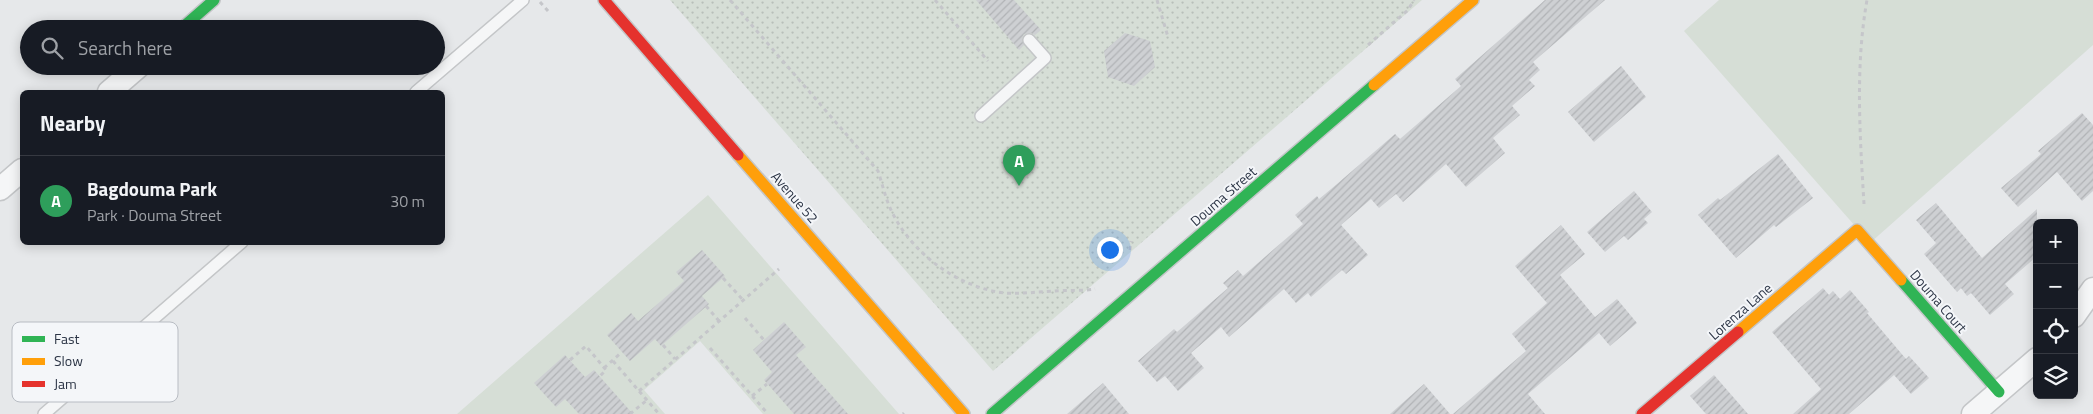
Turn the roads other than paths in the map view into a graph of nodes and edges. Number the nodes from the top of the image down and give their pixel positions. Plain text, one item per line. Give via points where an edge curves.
1 (214, 0) edge
2 (523, 0) edge
3 (604, 0) edge
4 (1473, 0) edge
5 (191, 20) edge
6 (1029, 40) dead end
7 (445, 67) edge
8 (129, 75) edge
9 (436, 75) edge
10 (111, 90) edge
11 (418, 90) edge
12 (981, 116) dead end
13 (20, 172) edge
14 (0, 190) edge
15 (1857, 230) joint
16 (239, 245) edge
17 (2093, 289) edge
18 (2078, 310) edge
19 (150, 322) edge
20 (2033, 362) edge
21 (1999, 392) junction
22 (58, 402) edge
23 (44, 414) edge
24 (964, 414) edge
25 (992, 414) edge
26 (1642, 414) edge
27 (1973, 414) edge

1 - 5 street
2 - 7 lane
3 - 24 street, Avenue 52
4 - 25 street, Douma Street
6 - 12 lane via 1045,58
8 - 10 street
9 - 11 lane
13 - 14 street
15 - 21 street, Douma Court
15 - 26 street, Lorenza Lane
16 - 19 lane
17 - 18 street
20 - 21 street
21 - 27 street
22 - 23 lane

